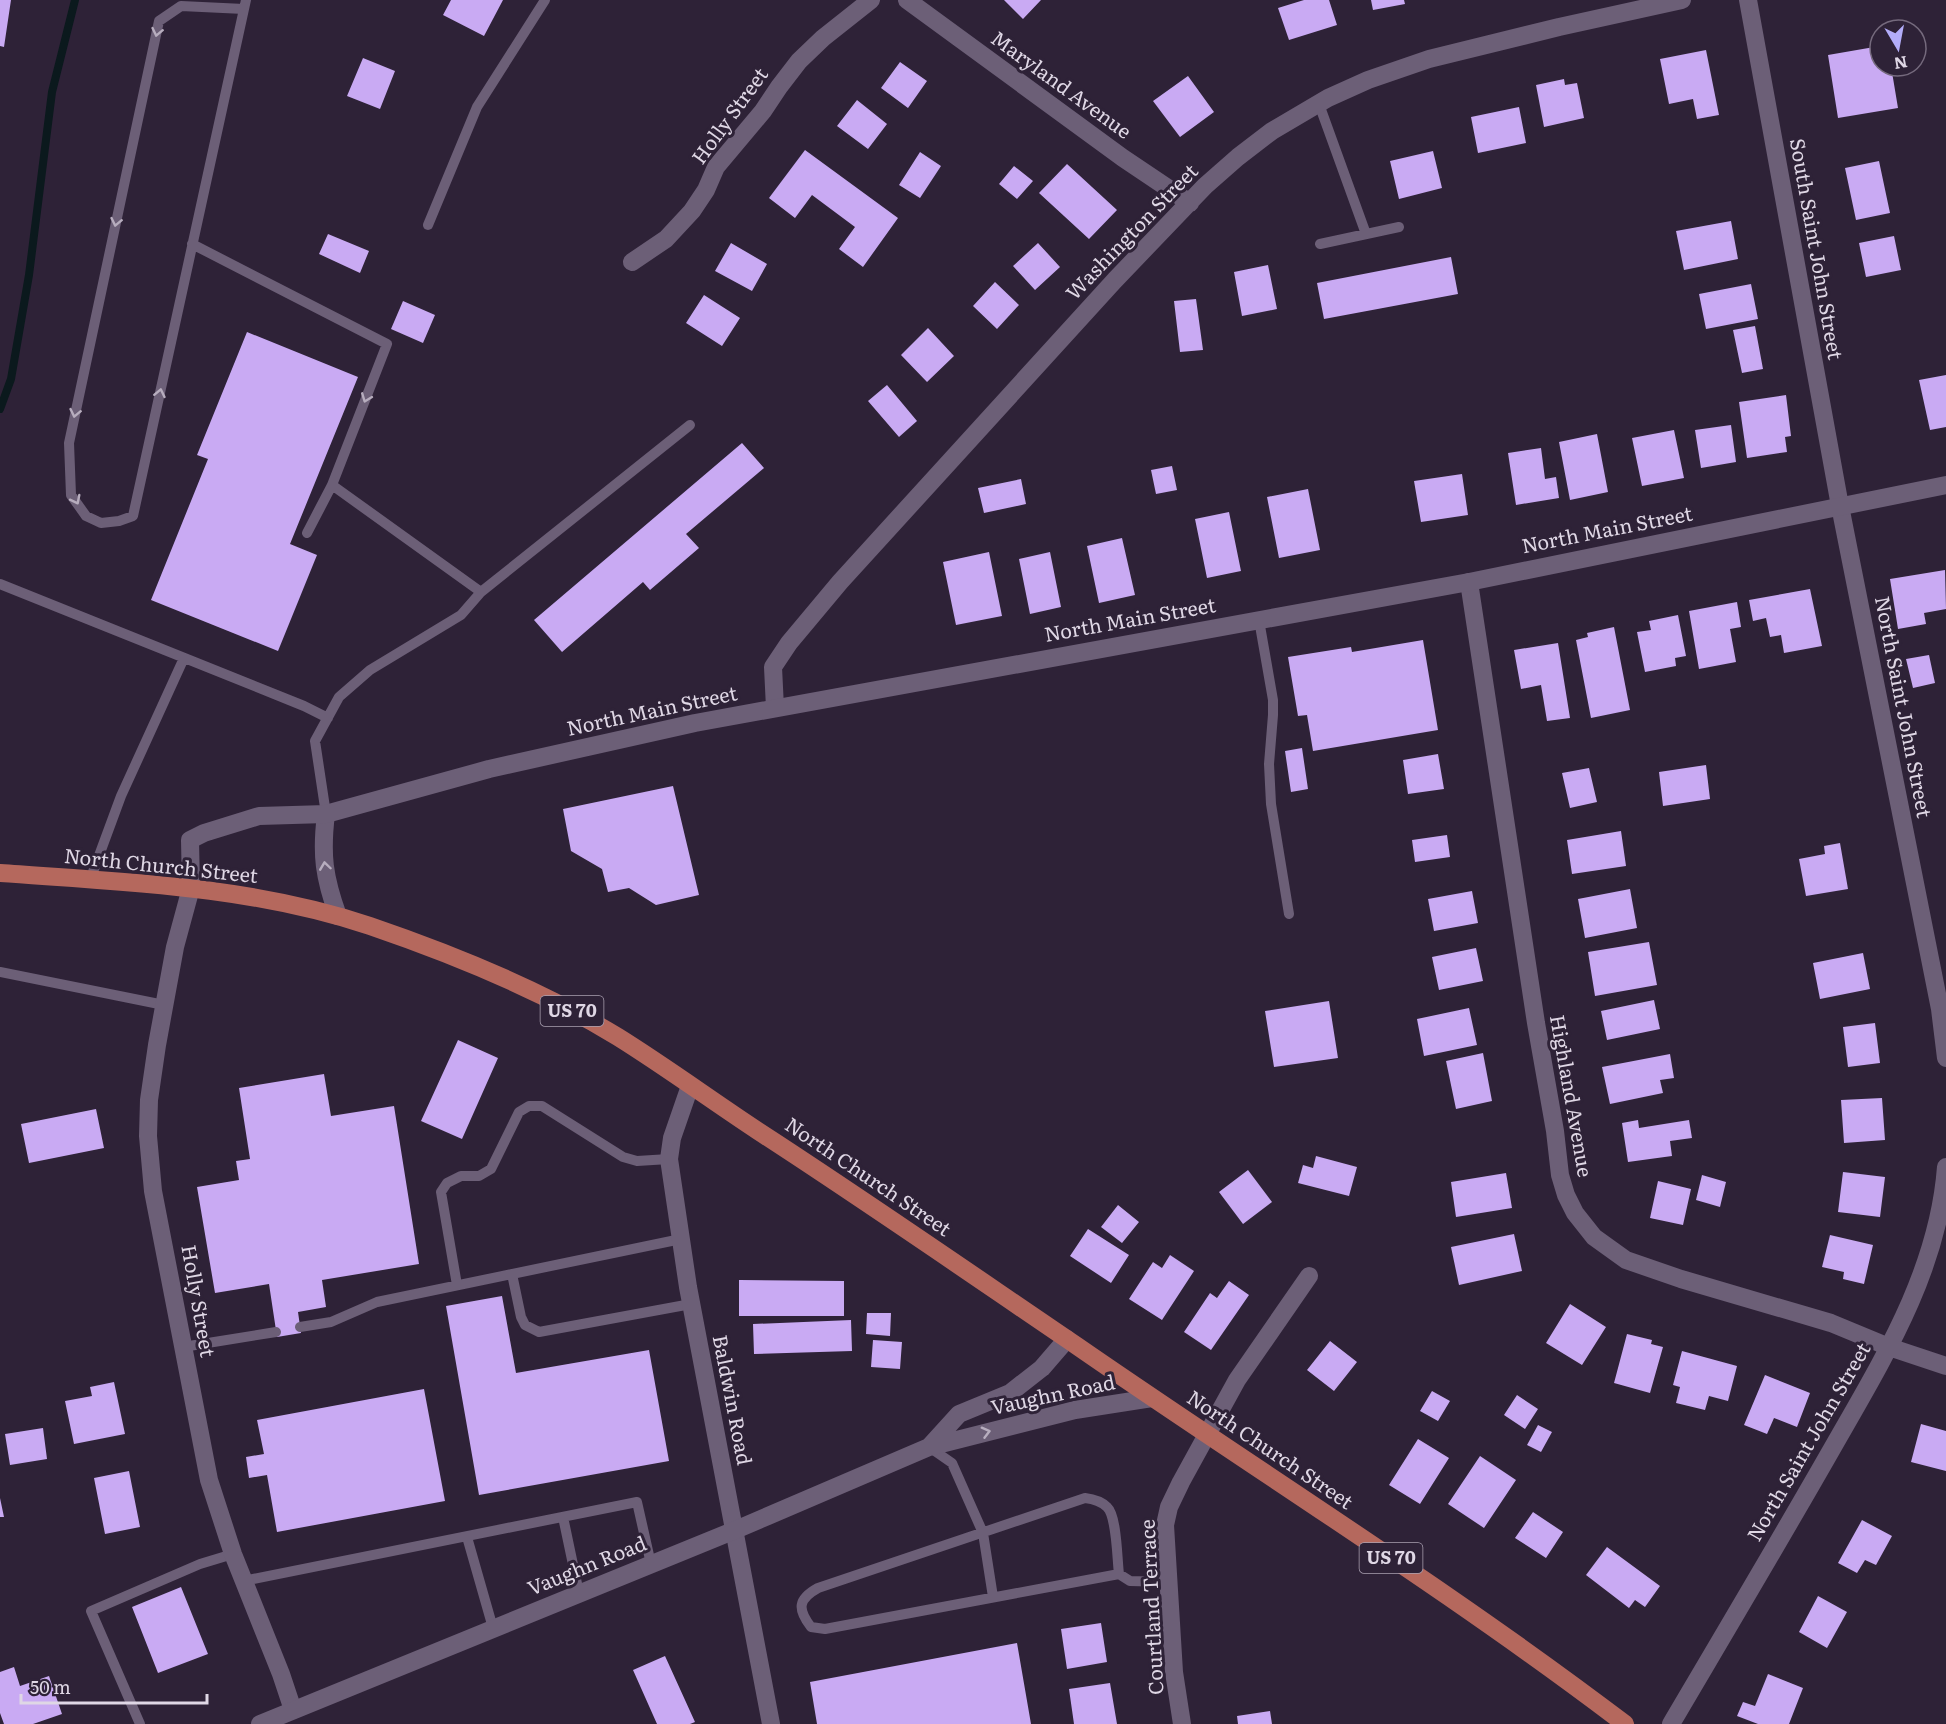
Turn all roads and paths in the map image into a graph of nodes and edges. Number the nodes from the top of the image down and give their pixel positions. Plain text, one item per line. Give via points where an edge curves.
1 (545, 0) edge
2 (871, 0) edge
3 (907, 0) edge
4 (1682, 0) edge
5 (1748, 0) edge
6 (245, 4) edge
7 (1319, 104) junction
8 (1190, 203) junction
9 (428, 225) dead end
10 (1399, 227) dead end
11 (1366, 234) junction
12 (192, 244) junction
13 (1320, 244) dead end
14 (632, 262) dead end
15 (690, 425) dead end
16 (332, 485) junction
17 (1946, 485) edge
18 (1840, 506) junction
19 (307, 533) dead end
20 (1469, 582) junction
21 (0, 584) edge
22 (481, 591) junction
23 (1259, 620) junction
24 (184, 658) junction
25 (775, 708) junction
26 (328, 718) junction
27 (326, 814) junction
28 (0, 873) edge
29 (90, 880) junction
30 (191, 888) junction
31 (1289, 914) dead end
32 (338, 916) junction
33 (0, 972) edge
34 (164, 1005) junction
35 (1943, 1008) edge
36 (1946, 1058) edge
37 (690, 1086) junction
38 (669, 1159) junction
39 (1946, 1167) edge
40 (681, 1239) junction
41 (512, 1274) junction
42 (1309, 1276) dead end
43 (457, 1286) junction
44 (691, 1304) junction
45 (300, 1327) dead end
46 (276, 1332) dead end
47 (1066, 1339) junction
48 (183, 1347) junction
49 (1890, 1347) junction
50 (1946, 1366) edge
51 (1152, 1398) junction
52 (1207, 1436) junction
53 (929, 1447) junction
54 (563, 1517) junction
55 (733, 1531) junction
56 (982, 1533) junction
57 (466, 1537) junction
58 (232, 1554) junction
59 (651, 1564) junction
60 (1119, 1574) junction
61 (243, 1581) junction
62 (1169, 1582) junction
63 (579, 1593) junction
64 (993, 1598) junction
65 (493, 1628) junction
66 (293, 1710) junction
67 (140, 1724) edge
68 (260, 1724) edge
69 (771, 1724) edge
70 (1182, 1724) edge
71 (1625, 1724) edge
72 (1671, 1724) edge

1 - 9 lane via 477,108
2 - 14 street, Holly Street via 800,62 716,167 692,211 666,239
3 - 8 street, Maryland Avenue
4 - 7 street, Washington Street via 1429,59 1368,80
5 - 18 street, South Saint John Street
6 - 12 lane
6 -> 12 lane via 181,6 159,21 69,443 71,495 86,516 101,523 133,516
7 - 8 street, Washington Street via 1272,131 1238,157
7 - 11 lane
8 - 25 street, Washington Street via 948,462 789,643 773,666
10 - 11 lane
11 - 13 lane
12 -> 16 lane via 387,344
15 - 22 lane
16 - 19 lane
16 - 22 lane
17 - 18 street, North Main Street
18 - 20 street, North Main Street
18 - 35 street, North Saint John Street
20 - 23 street, North Main Street
20 - 49 street, Highland Avenue via 1560,1175 1575,1213 1594,1238 1626,1260 1831,1323
21 - 24 lane
22 - 26 lane via 461,615 370,670 339,697
23 - 25 street, North Main Street
23 - 31 lane via 1273,700 1271,804
24 - 26 lane
24 - 29 lane via 121,796
25 - 27 street, North Main Street via 489,769
26 - 27 lane via 315,741
27 - 30 street, North Main Street via 259,816 190,840
32 -> 27 street via 323,863
28 - 29 main road, North Church Street / US 70
29 - 30 main road, North Church Street / US 70
30 - 32 main road, North Church Street / US 70 via 255,897
30 - 34 street, Holly Street
32 - 37 main road, North Church Street / US 70 via 419,943 569,1010
33 - 34 lane
34 - 48 street, Holly Street via 149,1100 148,1136 153,1191
35 - 36 street, North Saint John Street
37 - 38 street, Baldwin Road
37 - 47 main road, North Church Street / US 70
38 - 40 street, Baldwin Road
38 - 43 lane via 637,1161 623,1157 542,1106 529,1106 519,1112 491,1169 479,1176 461,1176 447,1183 441,1192
39 - 49 street, North Saint John Street via 1939,1214 1923,1273
40 - 41 lane
40 - 44 street, Baldwin Road
41 - 43 lane
41 - 44 lane via 521,1317 525,1325 539,1332
42 - 52 street, Courtland Terrace via 1238,1380
43 - 45 lane via 377,1302 331,1322
44 - 55 street, Baldwin Road
46 - 48 lane
47 - 51 main road, North Church Street / US 70
47 - 53 street, Vaughn Road via 1042,1368 1010,1393 959,1414
48 - 58 street, Holly Street via 209,1480
49 - 50 street, Highland Avenue
49 - 72 street, North Saint John Street
51 - 52 main road, North Church Street / US 70
53 -> 51 street, Vaughn Road via 1065,1412
52 - 62 street, Courtland Terrace via 1169,1507 1165,1525
52 - 71 main road, North Church Street / US 70 via 1565,1678
53 - 55 street, Vaughn Road
53 - 56 lane via 952,1463
54 - 57 lane
54 - 59 lane via 638,1502
54 - 63 lane
55 - 59 street, Vaughn Road
55 - 69 street, Baldwin Road
56 - 60 lane via 1085,1498 1095,1499 1109,1508
56 - 64 lane
56 - 64 lane via 818,1588 802,1600 802,1610 811,1627 825,1629
57 - 61 lane
57 - 65 lane
58 - 61 street, Holly Street
58 - 67 lane via 91,1611
59 - 63 street, Vaughn Road
60 - 62 lane via 1130,1581
60 - 64 lane
61 - 66 street, Holly Street
62 - 70 street, Courtland Terrace via 1174,1672
63 - 65 street, Vaughn Road
65 - 66 street, Vaughn Road
66 - 68 street, Vaughn Road

